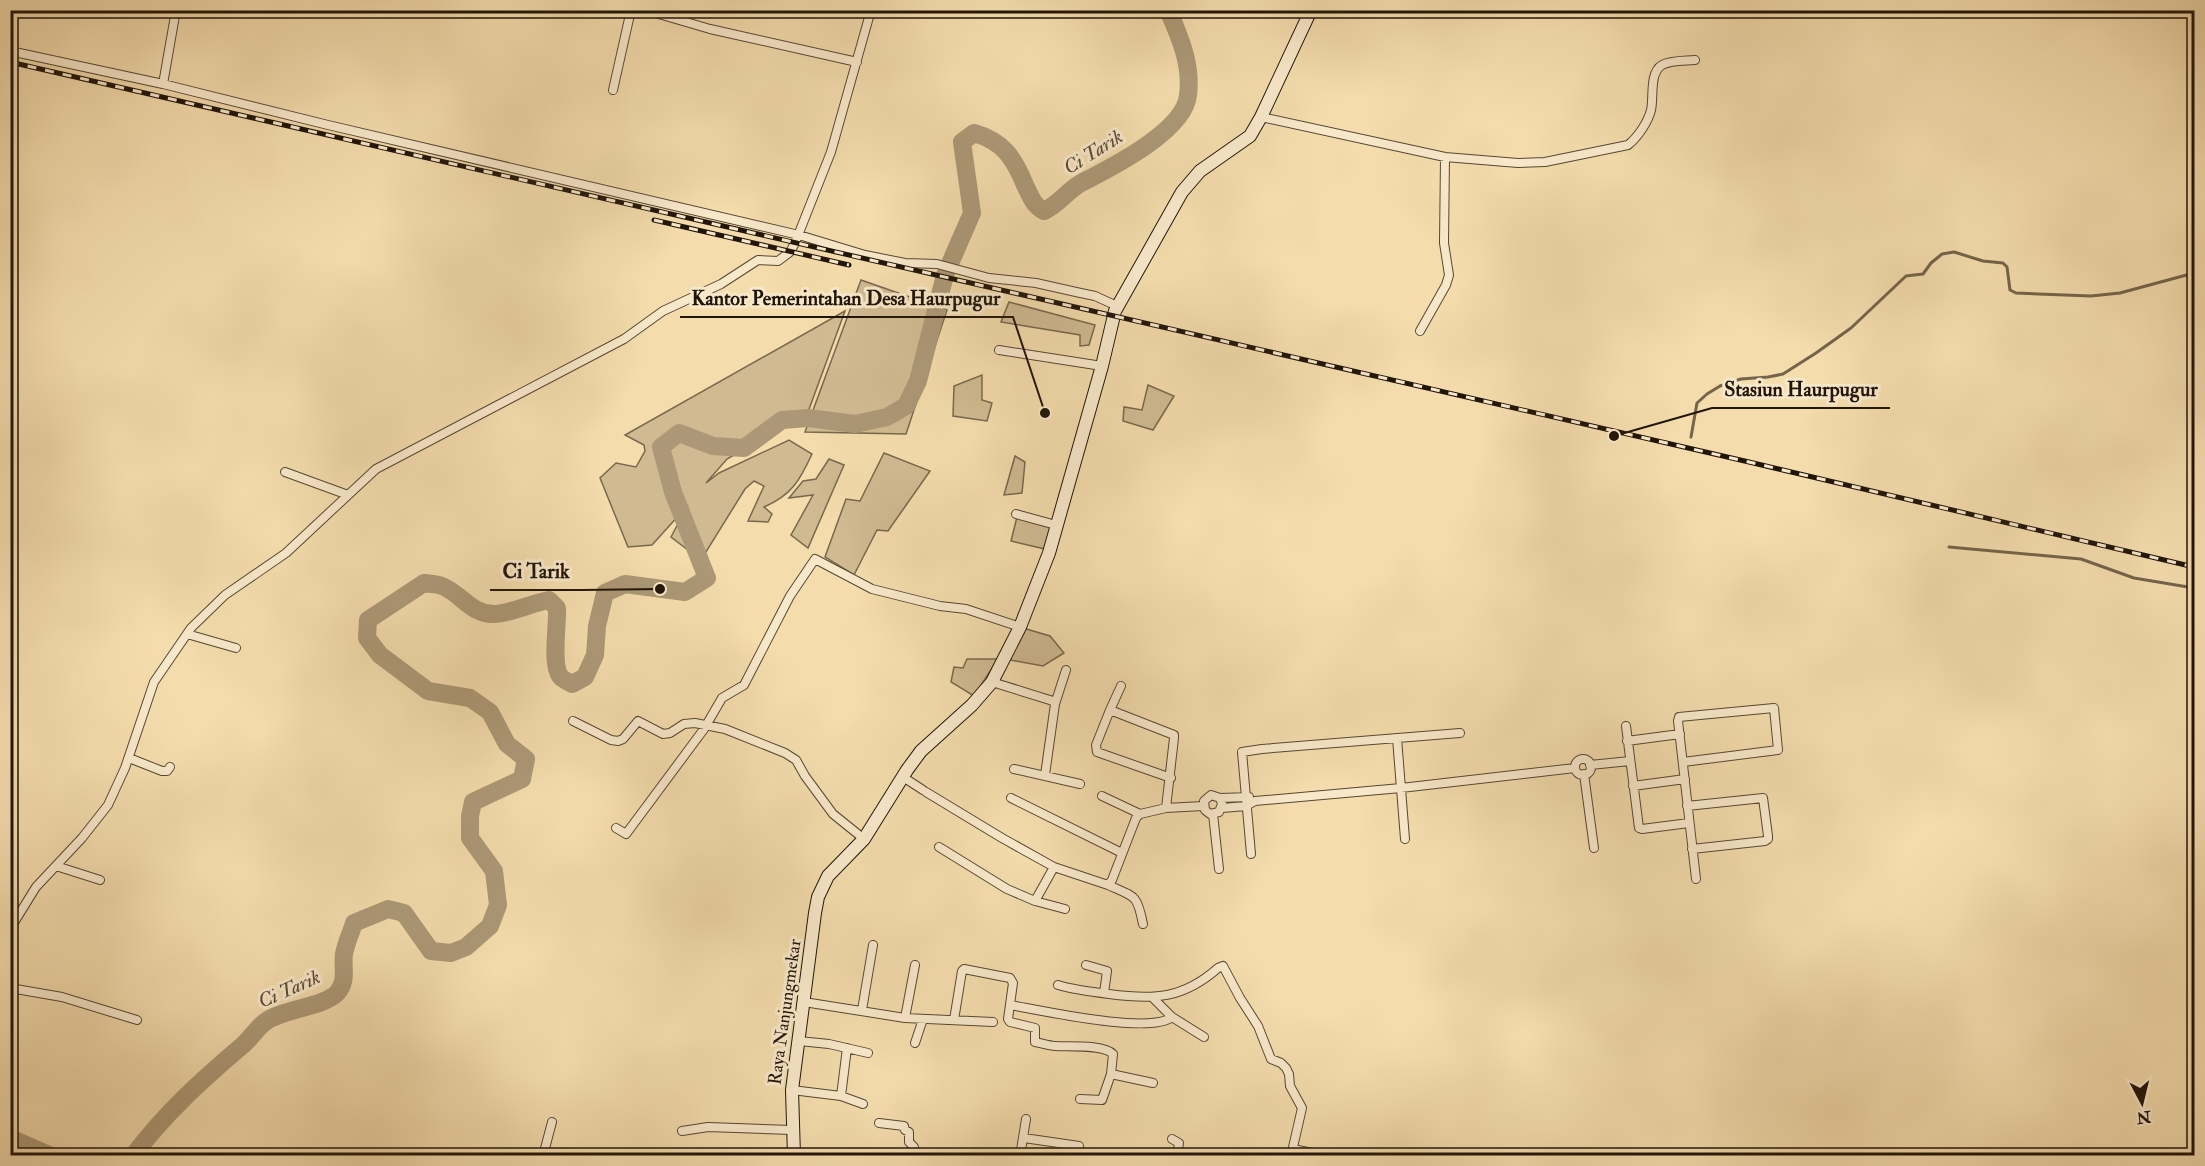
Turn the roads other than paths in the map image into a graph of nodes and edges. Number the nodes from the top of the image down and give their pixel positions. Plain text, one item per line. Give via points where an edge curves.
1 (176, 10) edge
2 (631, 10) edge
3 (645, 10) edge
4 (682, 10) edge
5 (871, 10) edge
6 (1311, 10) edge
7 (679, 20) junction
8 (10, 51) edge
9 (1695, 60) dead end
10 (857, 62) junction
11 (163, 84) junction
12 (613, 90) dead end
13 (1261, 117) junction
14 (1445, 157) junction
15 (799, 235) junction
16 (1118, 306) junction
17 (1420, 332) dead end
18 (999, 350) dead end
19 (1102, 366) junction
20 (285, 472) dead end
21 (348, 495) junction
22 (1016, 514) dead end
23 (1056, 525) junction
24 (1020, 627) junction
25 (187, 634) junction
26 (237, 648) dead end
27 (1066, 670) dead end
28 (992, 682) junction
29 (1121, 686) dead end
30 (1055, 704) junction
31 (1110, 710) junction
32 (573, 721) dead end
33 (706, 725) junction
34 (1626, 726) dead end
35 (1460, 733) dead end
36 (1680, 734) junction
37 (1397, 738) junction
38 (1628, 741) junction
39 (129, 758) junction
40 (1630, 761) junction
41 (1683, 762) junction
42 (1590, 765) junction
43 (170, 767) dead end
44 (1575, 768) junction
45 (1014, 769) dead end
46 (1584, 774) junction
47 (1045, 775) junction
48 (903, 777) junction
49 (1170, 778) junction
50 (1684, 779) junction
51 (1080, 784) dead end
52 (1633, 786) junction
53 (1401, 788) junction
54 (1102, 796) dead end
55 (1011, 798) dead end
56 (1220, 798) junction
57 (1245, 801) junction
58 (1203, 806) junction
59 (1687, 806) junction
60 (1166, 808) junction
61 (1222, 808) junction
62 (1140, 814) junction
63 (1214, 814) junction
64 (1689, 823) junction
65 (616, 828) dead end
66 (864, 839) junction
67 (1405, 839) dead end
68 (939, 847) dead end
69 (1594, 849) dead end
70 (1692, 849) junction
71 (1122, 853) junction
72 (1251, 854) dead end
73 (56, 866) junction
74 (1054, 867) junction
75 (1219, 869) dead end
76 (1696, 879) dead end
77 (100, 880) dead end
78 (1108, 885) junction
79 (1035, 901) junction
80 (1065, 909) dead end
81 (1143, 924) dead end
82 (10, 929) edge
83 (873, 945) dead end
84 (915, 965) dead end
85 (1086, 965) dead end
86 (1058, 986) dead end
87 (10, 988) edge
88 (1104, 993) junction
89 (1153, 998) junction
90 (804, 1002) junction
91 (1010, 1005) junction
92 (1025, 1007) junction
93 (862, 1010) junction
94 (1172, 1017) junction
95 (905, 1018) junction
96 (923, 1019) junction
97 (137, 1020) dead end
98 (954, 1020) junction
99 (993, 1023) dead end
100 (1021, 1024) junction
101 (1204, 1037) dead end
102 (799, 1041) junction
103 (915, 1043) dead end
104 (847, 1048) junction
105 (868, 1053) dead end
106 (1111, 1074) junction
107 (1153, 1083) dead end
108 (792, 1090) junction
109 (841, 1096) junction
110 (1080, 1099) dead end
111 (863, 1104) dead end
112 (1026, 1119) dead end
113 (552, 1122) dead end
114 (879, 1123) dead end
115 (792, 1130) junction
116 (682, 1131) dead end
117 (1024, 1138) junction
118 (1172, 1139) dead end
119 (1064, 1145) junction
120 (1079, 1146) dead end
121 (1292, 1152) edge
122 (1317, 1154) edge
123 (543, 1155) edge
124 (794, 1155) edge
125 (914, 1155) edge
126 (1020, 1155) edge
127 (1062, 1155) edge
128 (1177, 1155) edge

1 - 11 street
2 - 12 street
3 - 7 street
4 - 7 street
5 - 10 street
6 - 13 main road
7 - 10 street
8 - 11 street
9 - 14 street via 1659,68 1649,117 1628,145 1533,163
10 - 15 street via 831,152
11 - 15 street
13 - 14 street
13 - 16 main road via 1250,136 1191,180
14 - 17 street via 1444,243 1449,275
15 - 16 street via 865,255 937,264 989,278 1076,291
15 - 21 street via 783,259 758,260 721,284 663,311 624,339 375,470
16 - 19 main road
18 - 19 street
19 - 23 main road
20 - 21 street
21 - 25 street via 286,554 225,595
22 - 23 street
23 - 24 main road
24 - 28 main road
24 - 33 street via 966,609 872,589 815,559 790,596 744,686 722,698
25 - 26 street
25 - 39 street via 154,682
27 - 30 street
28 - 30 street
28 - 48 main road via 921,751
29 - 31 street
30 - 47 street
31 - 49 street via 1174,735
31 - 49 street via 1096,752
32 - 33 street via 618,741 638,721 663,734 689,723
33 - 65 street via 626,834
33 - 66 street via 744,735 792,757 833,814
34 - 38 street
35 - 37 street
36 - 38 street
36 - 41 street
36 - 41 street via 1679,717 1774,708 1778,750
37 - 53 street
37 - 57 street via 1245,751 1241,755
38 - 40 street
39 - 43 street via 162,771
39 - 73 street via 108,805
40 - 42 street
40 - 52 street
41 - 50 street
42 - 44 street via 1583,759
42 - 46 street
44 - 46 street
44 - 53 street
45 - 47 street
46 - 69 street
47 - 51 street
48 - 66 main road
48 - 74 street
49 - 60 street
50 - 52 street
50 - 59 street
52 - 64 street via 1639,828
53 - 57 street
53 - 67 street
54 - 62 street
55 - 71 street
56 - 57 street
56 - 58 street via 1208,796
56 - 61 street
57 - 61 street
57 - 72 street
58 - 60 street
58 - 63 street via 1207,813
59 - 64 street
59 - 70 street via 1764,798 1768,839
60 - 62 street
61 - 63 street
62 - 71 street via 1133,822
63 - 75 street
64 - 70 street
66 - 90 main road, Raya Nanjungmekar via 828,876 818,897
68 - 79 street via 1007,889
70 - 76 street
71 - 78 street
73 - 77 street
73 - 82 street via 28,898
74 - 78 street
74 - 79 street
78 - 81 street via 1137,900
79 - 80 street
83 - 93 street
84 - 95 street
85 - 88 street via 1107,971
86 - 88 street
87 - 97 street via 62,997
88 - 89 street
89 - 94 street
89 - 121 street via 1192,988 1219,967 1226,970 1258,1026 1271,1059 1283,1064 1289,1074 1290,1086 1302,1108
90 - 93 street
90 - 102 main road, Raya Nanjungmekar
91 - 92 street
91 - 98 street via 1013,980 964,969
91 - 100 street via 1008,1019
92 - 94 street via 1084,1019 1137,1023 1168,1021
92 - 100 street
93 - 95 street
94 - 101 street
95 - 96 street
96 - 98 street
96 - 103 street
98 - 99 street
100 - 106 street via 1035,1028 1036,1042 1110,1051
102 - 104 street
102 - 108 main road, Raya Nanjungmekar
104 - 105 street
104 - 109 street
106 - 107 street
106 - 110 street via 1102,1100
108 - 109 street
108 - 115 main road, Raya Nanjungmekar
109 - 111 street
112 - 117 street
113 - 123 street
114 - 125 street via 904,1126
115 - 116 street via 708,1127
115 - 124 main road, Raya Nanjungmekar
117 - 119 street
117 - 126 street
118 - 128 street via 1179,1143
119 - 120 street
119 - 127 street
121 - 122 street

